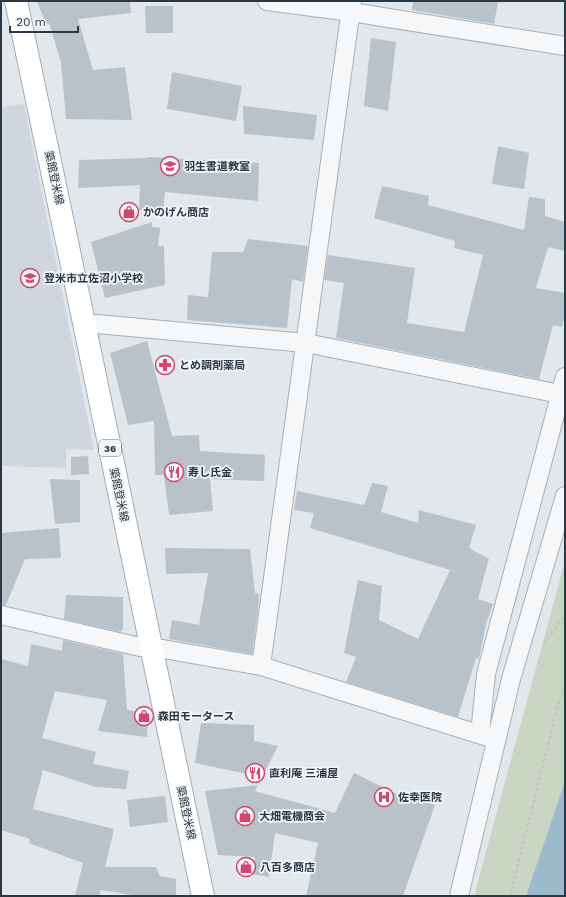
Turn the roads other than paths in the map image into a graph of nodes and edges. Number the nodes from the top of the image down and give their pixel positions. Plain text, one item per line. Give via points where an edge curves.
1 (16, 1) edge
2 (266, 1) edge
3 (351, 6) edge
4 (565, 46) edge
5 (84, 326) junction
6 (306, 342) junction
7 (565, 377) edge
8 (560, 394) junction
9 (565, 496) edge
10 (1, 615) edge
11 (151, 647) junction
12 (262, 666) junction
13 (480, 734) junction
14 (497, 740) junction
15 (203, 896) edge
16 (459, 896) edge

1 - 5 main road, 築館登米線 / 36
2 - 3 street
3 - 4 street
3 - 6 street
5 - 6 street via 96,324
5 - 11 main road, 築館登米線 / 36
6 - 8 street
6 - 12 street
7 - 8 street
8 - 13 street via 486,674
9 - 14 street via 511,680
10 - 11 street via 140,647
11 - 12 street
11 - 15 main road, 築館登米線 / 36
12 - 13 street
13 - 14 street
14 - 16 street

